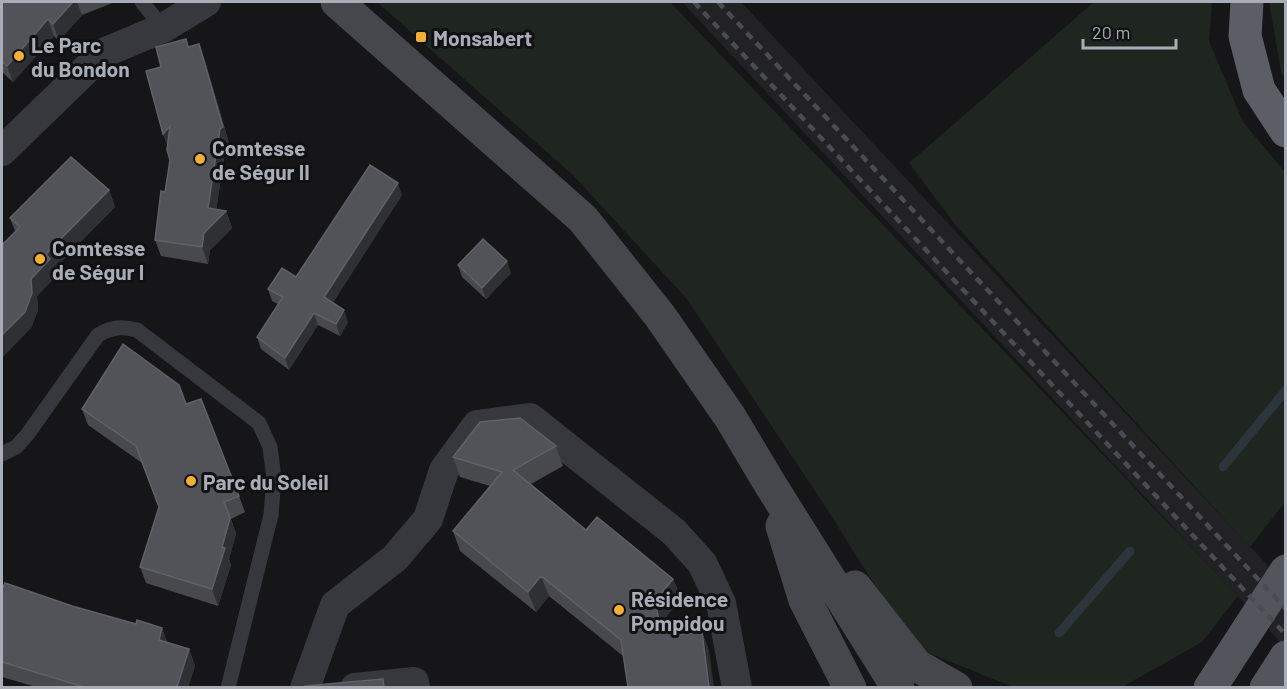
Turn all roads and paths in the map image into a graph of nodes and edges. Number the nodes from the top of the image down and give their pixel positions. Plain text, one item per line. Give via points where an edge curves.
1 (142, 2) edge
2 (206, 2) edge
3 (338, 2) edge
4 (1247, 2) edge
5 (163, 28) junction
6 (1286, 131) edge
7 (2, 151) edge
8 (2, 454) edge
9 (770, 484) junction
10 (1286, 571) edge
11 (1286, 657) edge
12 (1208, 686) edge
13 (228, 687) edge
14 (305, 687) edge
15 (355, 687) edge
16 (415, 687) edge
17 (737, 687) edge
18 (850, 687) edge
19 (898, 687) edge
20 (956, 687) edge
21 (1266, 687) edge

1 - 5 lane
2 - 5 street
3 - 9 main road via 584,219 660,316 730,417
4 - 6 highway via 1245,36 1259,90
5 - 7 street via 103,53
8 - 13 lane via 27,435 98,334 123,326 137,330 259,423 270,447 273,500
9 - 18 main road via 805,600
9 - 19 main road
9 - 20 main road via 909,657
10 - 12 main road
11 - 21 main road
14 - 17 street via 335,605 395,558 428,519 444,470 477,425 530,418 674,532 702,563 721,603
15 - 16 street via 414,682

